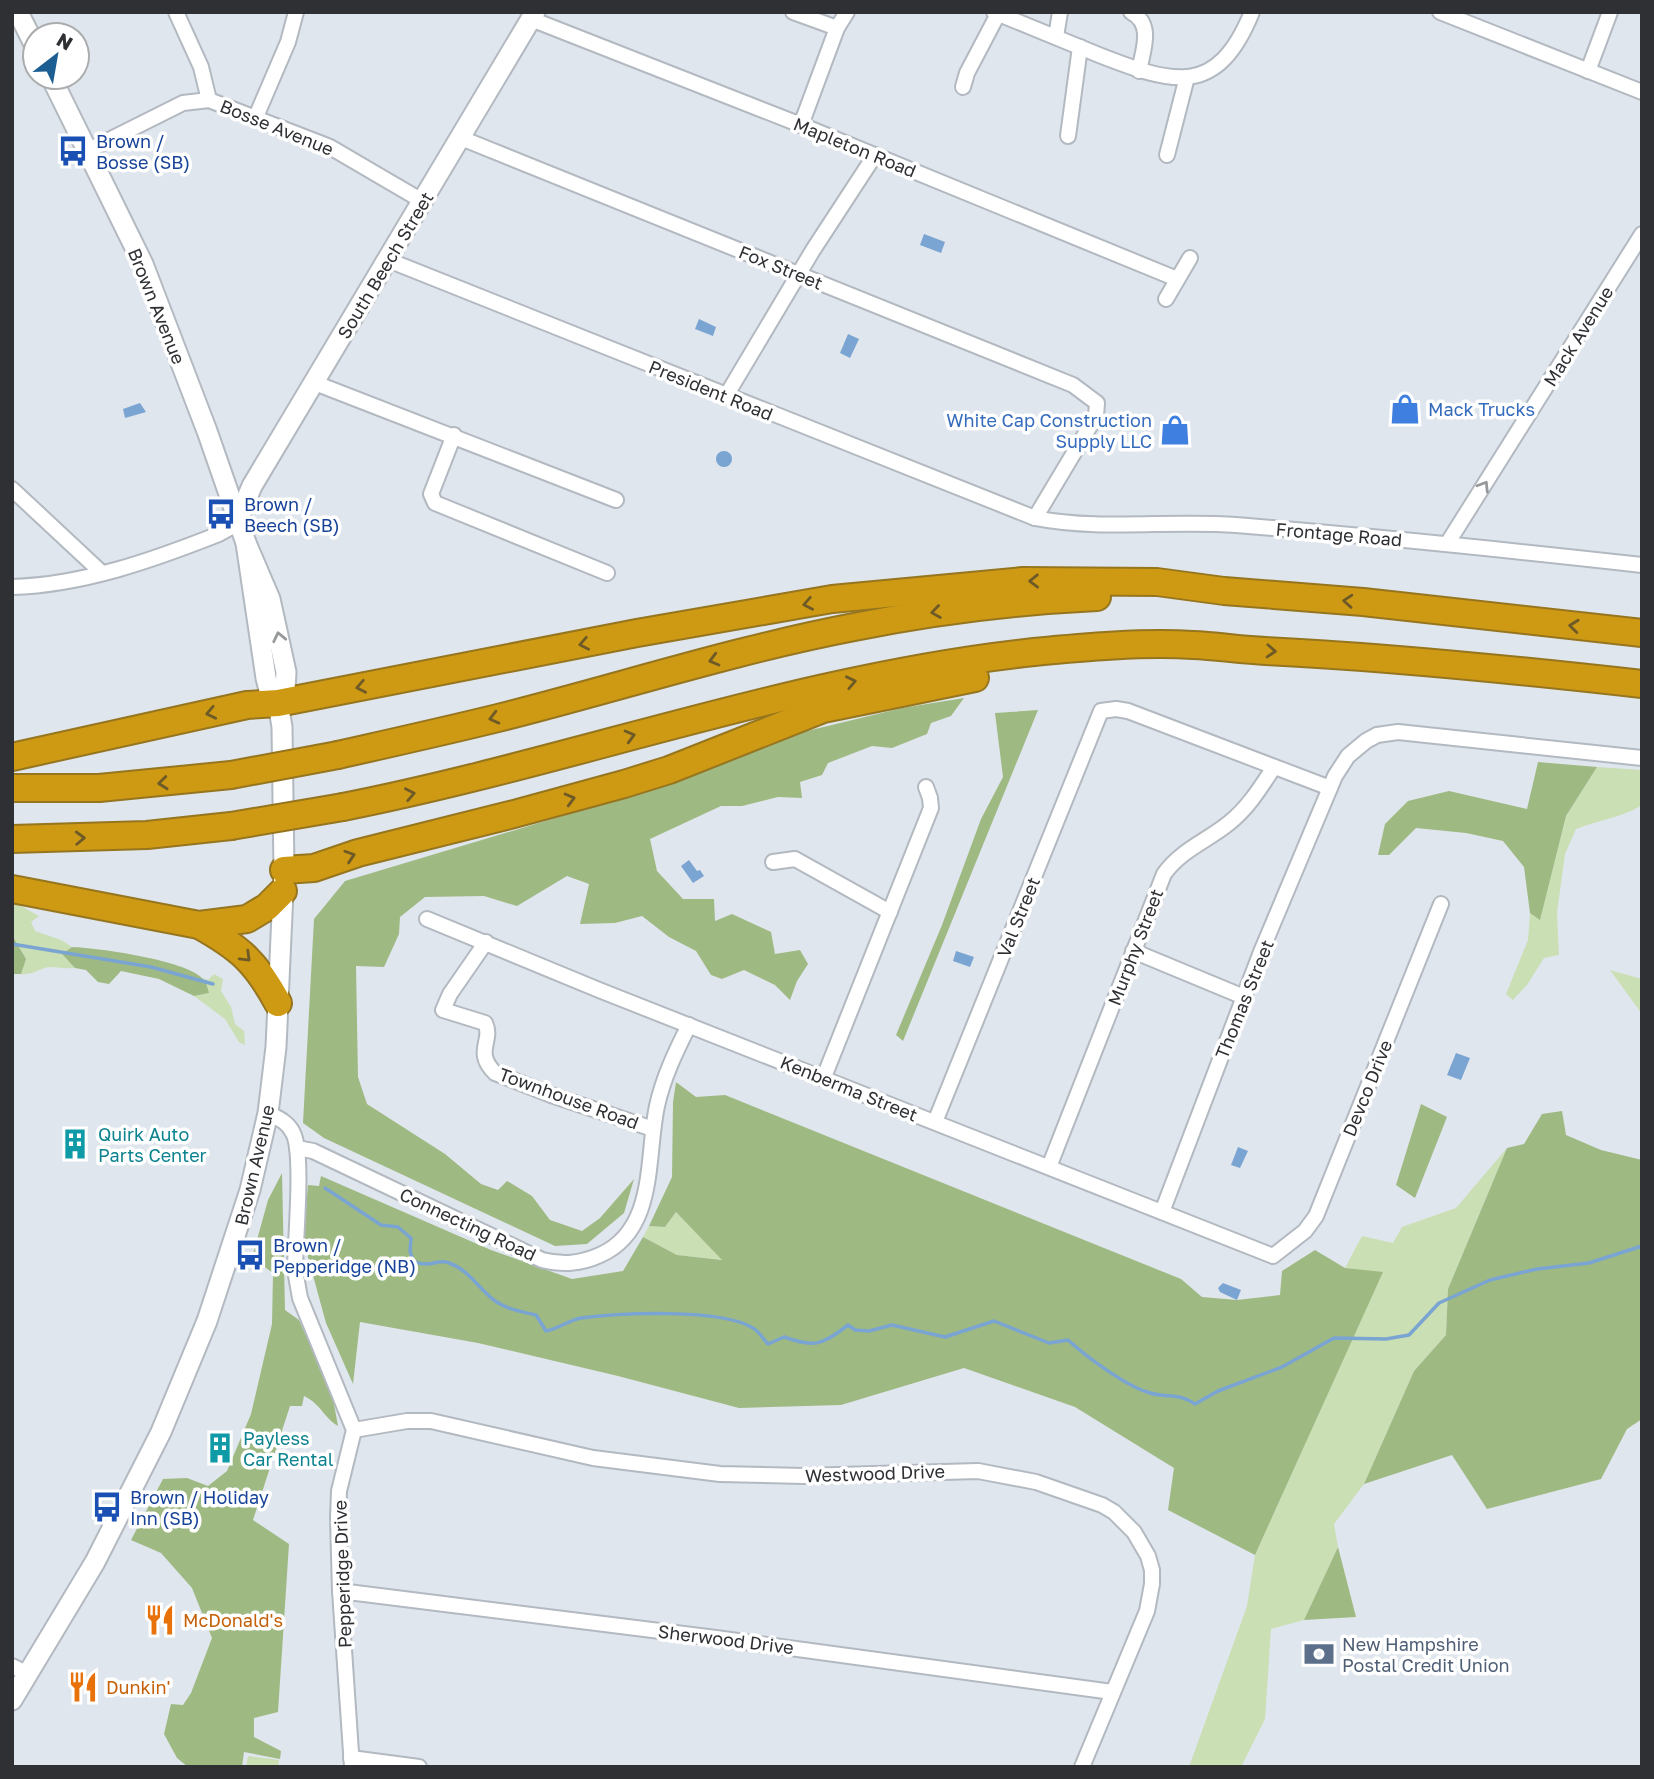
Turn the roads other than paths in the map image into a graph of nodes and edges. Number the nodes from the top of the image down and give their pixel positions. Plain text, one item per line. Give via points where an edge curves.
1 (176, 12) edge
2 (296, 12) edge
3 (793, 12) edge
4 (847, 12) edge
5 (1060, 12) edge
6 (1130, 12) edge
7 (1252, 12) edge
8 (1440, 12) edge
9 (1610, 12) edge
10 (996, 13) edge
11 (533, 16) edge
12 (837, 28) junction
13 (1056, 37) junction
14 (1080, 47) junction
15 (1139, 71) junction
16 (1588, 71) junction
17 (1187, 77) junction
18 (963, 87) dead end
19 (58, 91) edge
20 (1642, 92) edge
21 (209, 100) junction
22 (255, 119) junction
23 (801, 125) junction
24 (1068, 136) dead end
25 (461, 138) junction
26 (87, 150) junction
27 (874, 155) junction
28 (1167, 155) dead end
29 (424, 201) junction
30 (1642, 234) edge
31 (1190, 258) dead end
32 (388, 260) junction
33 (799, 274) junction
34 (1177, 279) junction
35 (1166, 299) dead end
36 (315, 383) junction
37 (726, 396) junction
38 (454, 435) junction
39 (12, 489) edge
40 (616, 500) dead end
41 (1035, 518) junction
42 (238, 519) junction
43 (1447, 544) junction
44 (1642, 565) edge
45 (102, 573) junction
46 (607, 573) dead end
47 (12, 587) edge
48 (1224, 591) junction
49 (1642, 633) edge
50 (1238, 649) junction
51 (1642, 684) edge
52 (278, 703) junction
53 (12, 757) edge
54 (1642, 758) edge
55 (1274, 767) junction
56 (926, 787) dead end
57 (12, 788) edge
58 (1330, 788) junction
59 (12, 839) edge
60 (773, 862) dead end
61 (283, 880) junction
62 (12, 889) edge
63 (1441, 904) dead end
64 (890, 912) junction
65 (426, 919) dead end
66 (199, 925) junction
67 (486, 942) junction
68 (1133, 951) junction
69 (1244, 997) junction
70 (278, 1003) junction
71 (689, 1025) junction
72 (824, 1077) junction
73 (268, 1113) junction
74 (935, 1122) junction
75 (653, 1129) junction
76 (298, 1147) junction
77 (1049, 1167) junction
78 (1162, 1212) junction
79 (1272, 1256) joint
80 (354, 1430) junction
81 (340, 1591) junction
82 (20, 1670) edge
83 (1112, 1692) junction
84 (12, 1700) edge
85 (351, 1762) edge
86 (419, 1767) edge
87 (1082, 1767) edge

1 - 21 street via 201,68
2 - 22 street
3 - 12 street
4 - 12 street
5 - 13 street
6 - 15 street via 1142,19 1146,30
7 - 17 street via 1231,53 1209,71
8 - 16 street
9 - 16 street
10 - 13 street
10 - 18 street
11 - 23 street, Mapleton Road
11 - 25 main road, South Beech Street
12 - 23 street
13 - 14 street
14 - 15 street
14 - 24 street
15 - 17 street
16 - 20 street
17 - 28 street
19 - 26 main road, Brown Avenue
21 - 22 street, Bosse Avenue
21 - 26 street, Bosse Avenue via 183,103
22 - 29 street, Bosse Avenue via 330,147
23 - 27 street, Mapleton Road
25 - 29 main road, South Beech Street
25 - 33 street, Fox Street
26 - 42 main road, Brown Avenue via 143,264
27 - 33 street
27 - 34 street, Mapleton Road
29 - 32 main road, South Beech Street
43 -> 30 street, Mack Avenue
31 - 34 street
32 - 36 main road, South Beech Street
32 - 37 street, President Road
33 - 37 street
33 - 41 street, Fox Street via 1073,385 1097,403 1089,429
34 - 35 street
36 - 38 street
36 - 42 main road, South Beech Street via 252,486
37 - 41 street, President Road
38 - 40 street
38 - 46 street via 430,494 435,503
39 - 45 street
41 - 43 street, Frontage Road via 1233,525
42 - 45 street via 219,534
42 - 52 main road, Brown Avenue via 276,623 286,672 285,690
43 - 44 street, Frontage Road
45 - 47 street via 43,586
49 -> 48 highway
48 -> 52 highway via 1157,582 1023,581 832,599
48 -> 57 highway, bridge via 1069,598 934,612 766,646 338,755 231,775 99,788
50 -> 51 highway via 1364,656
59 -> 50 highway, bridge via 147,835 343,807 897,672 1033,652 1192,645
61 -> 50 highway via 358,853 669,770 823,709 982,676
52 -> 53 highway via 247,705
52 - 61 main road, Brown Avenue
54 - 58 street via 1398,732 1377,735 1358,747
55 - 58 street
55 - 68 street, Murphy Street via 1250,803 1230,822 1172,862 1157,887
55 - 74 street, Val Street via 1128,711 1101,711
56 - 64 street via 931,808
58 - 69 street, Thomas Street
60 - 64 street via 795,859
61 - 66 highway via 267,907 247,919
61 - 70 main road, Brown Avenue
62 - 66 highway
63 - 79 street, Devco Drive via 1316,1216 1305,1231
64 - 72 street
65 - 67 street, Kenberma Street
66 -> 70 highway via 242,952
67 - 71 street, Kenberma Street
67 - 75 street, Townhouse Road via 443,1010 485,1023 488,1031 483,1051 490,1068 554,1096
68 - 69 street
68 - 77 street, Murphy Street
69 - 78 street, Thomas Street
70 - 73 main road, Brown Avenue
71 - 72 street, Kenberma Street
71 - 75 street, Connecting Road via 666,1076
72 - 74 street, Kenberma Street
73 - 76 street via 292,1131
73 - 82 main road, Brown Avenue via 241,1223 182,1383 121,1514
74 - 77 street, Kenberma Street
75 - 76 street, Connecting Road via 643,1202 633,1228 605,1253 569,1264 542,1260
76 - 80 street via 297,1284
77 - 78 street, Kenberma Street
78 - 79 street, Kenberma Street
80 - 81 street, Pepperidge Drive via 339,1491
80 - 83 street, Westwood Drive via 431,1421 656,1468 804,1476 978,1471 1072,1492 1102,1505 1124,1522 1142,1544 1152,1570 1147,1611
81 - 83 street, Sherwood Drive
81 - 85 street, Pepperidge Drive
82 - 84 main road, Brown Avenue
83 - 87 street, Westwood Drive
85 - 86 street

